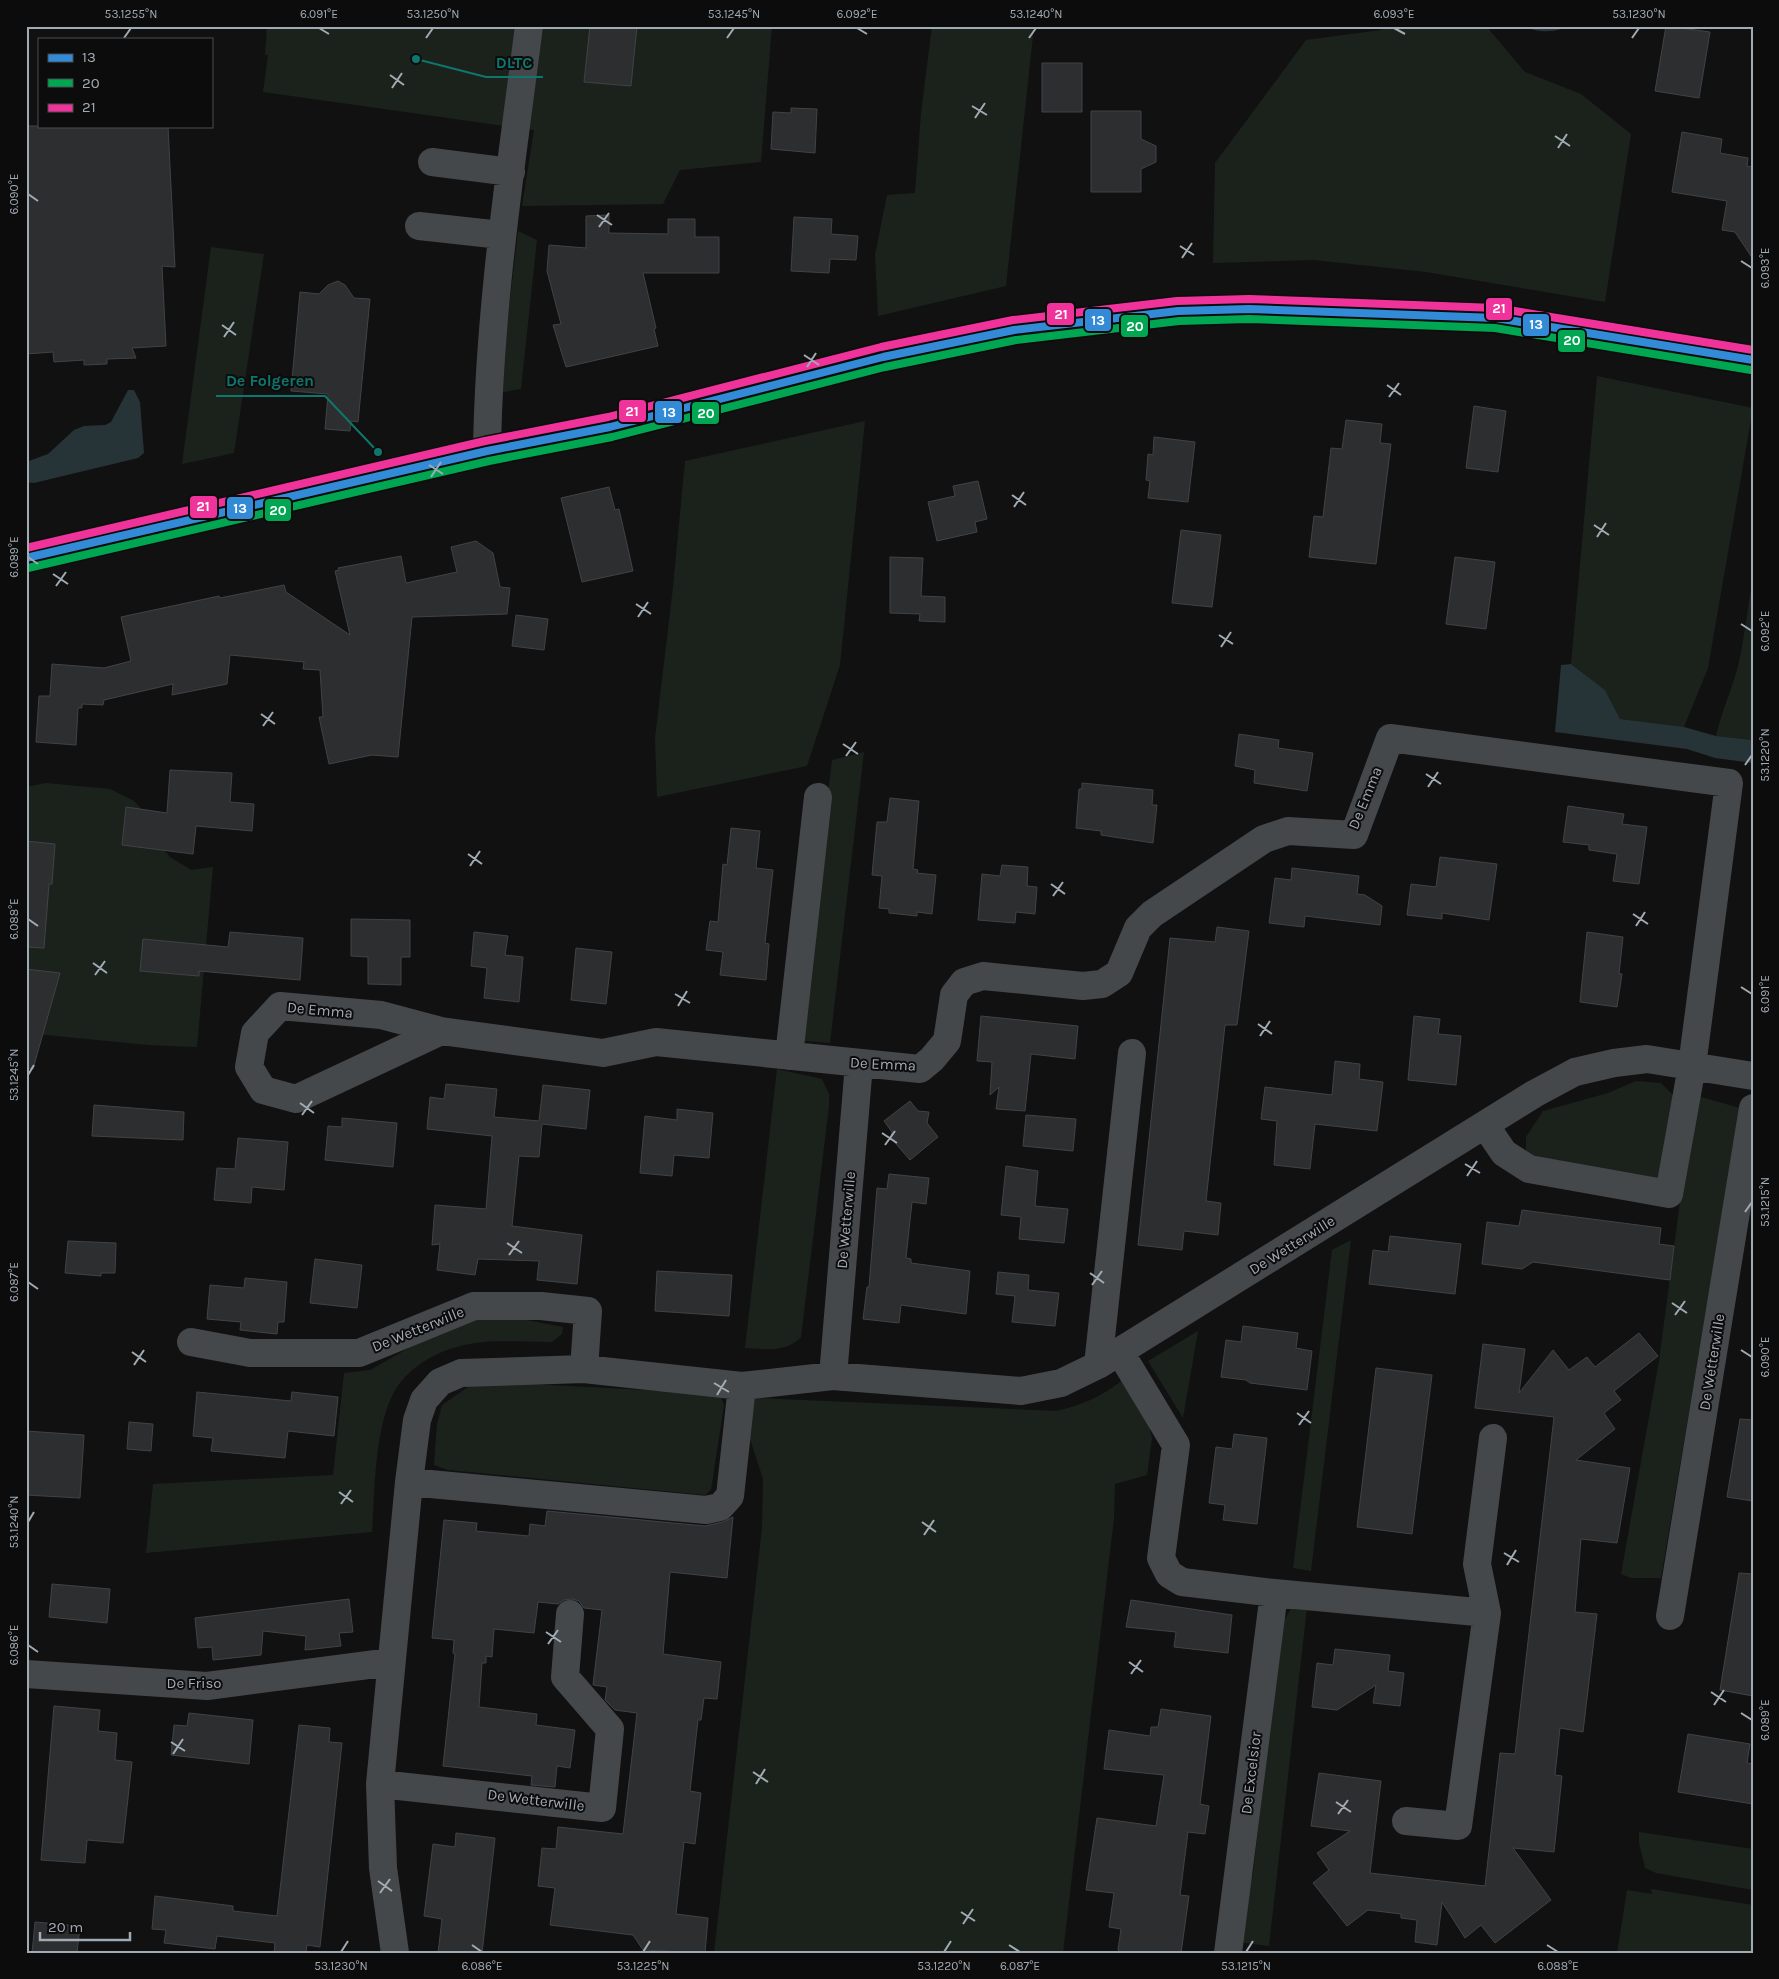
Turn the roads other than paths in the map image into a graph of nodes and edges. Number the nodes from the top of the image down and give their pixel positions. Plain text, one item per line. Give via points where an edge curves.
1 (529, 26) edge
2 (432, 162) dead end
3 (511, 172) junction
4 (419, 226) dead end
5 (501, 235) junction
6 (1753, 360) edge
7 (487, 451) junction
8 (26, 558) edge
9 (818, 797) dead end
10 (441, 1031) junction
11 (1132, 1053) dead end
12 (789, 1056) junction
13 (859, 1064) junction
14 (1692, 1066) junction
15 (1753, 1076) edge
16 (1753, 1108) edge
17 (1485, 1125) junction
18 (191, 1342) dead end
19 (1109, 1359) junction
20 (584, 1369) junction
21 (833, 1376) junction
22 (742, 1386) junction
23 (1493, 1438) dead end
24 (408, 1482) junction
25 (1274, 1593) junction
26 (1487, 1613) junction
27 (570, 1614) dead end
28 (1670, 1616) dead end
29 (391, 1662) junction
30 (26, 1674) edge
31 (380, 1784) junction
32 (1406, 1820) dead end
33 (395, 1953) edge
34 (1228, 1953) edge

1 - 3 street
2 - 3 street
3 - 5 street
4 - 5 street
5 - 7 street
6 - 7 main road via 1496,318 1249,309 1178,311 1014,330 883,357 610,427
7 - 8 main road
9 - 12 street
10 - 10 street, De Emma via 381,1015 280,1006 255,1032 249,1067 264,1090 296,1099
10 - 12 street, De Emma via 603,1053 656,1042
11 - 19 street
12 - 13 street, De Emma
13 - 14 street, De Emma via 920,1068 926,1064 947,1041 954,995 964,982 983,976 1083,986 1102,984 1119,973 1138,928 1152,914 1264,839 1288,831 1354,834 1390,738 1729,782
13 - 21 street, De Wetterwille
14 - 15 street, De Wetterwille
14 - 17 street, De Wetterwille via 1647,1059 1575,1072
14 - 17 street via 1669,1194 1529,1169 1504,1152
16 - 28 street, De Wetterwille
17 - 19 street, De Wetterwille
18 - 20 street, De Wetterwille via 250,1353 359,1353 474,1306 541,1306 588,1312
19 - 21 street, De Wetterwille via 1061,1383 1021,1391
19 - 25 street via 1176,1445 1161,1558 1169,1574 1182,1582
20 - 22 street, De Wetterwille
20 - 24 street, De Wetterwille via 462,1372 440,1382 424,1400 417,1420
21 - 22 street, De Wetterwille
22 - 24 street via 730,1496 720,1507 706,1510
23 - 26 street via 1477,1564
24 - 29 street, De Wetterwille
25 - 26 street
25 - 34 street, De Excelsior
26 - 32 street via 1458,1826
27 - 31 street, De Wetterwille via 565,1677 610,1729 602,1808
29 - 30 street, De Friso via 207,1686
29 - 31 street, De Wetterwille
31 - 33 street, De Wetterwille via 383,1868

